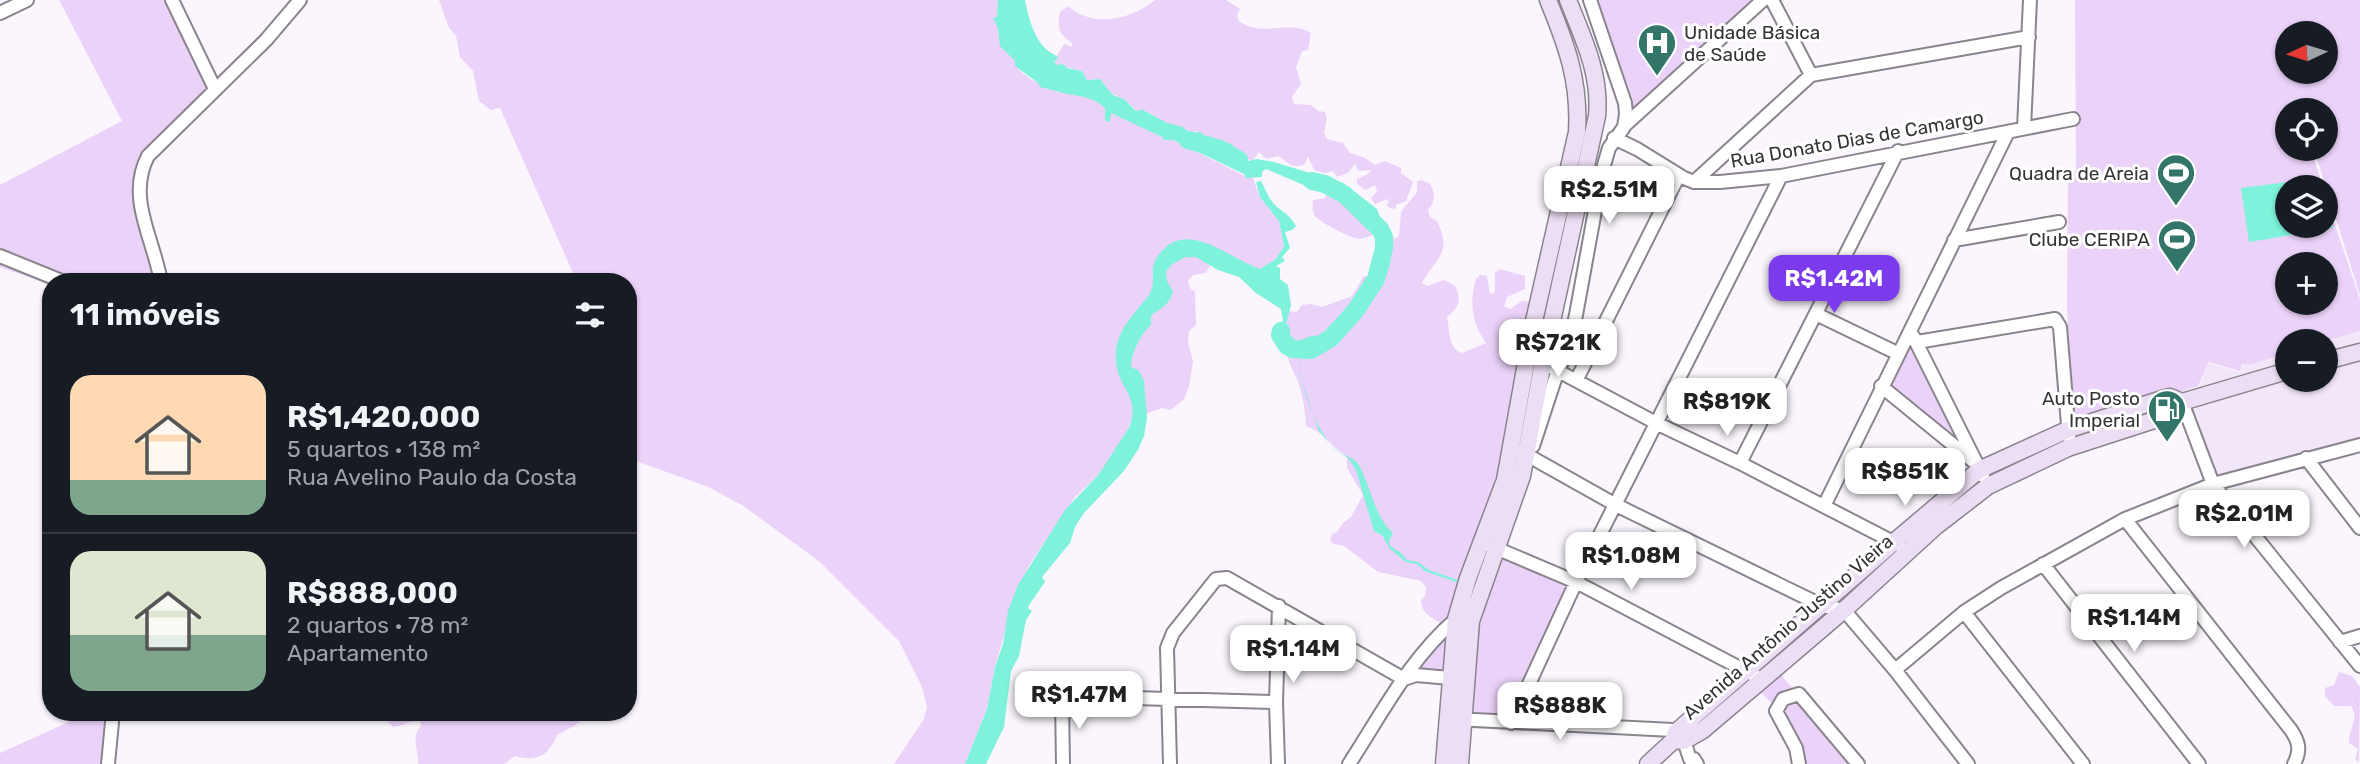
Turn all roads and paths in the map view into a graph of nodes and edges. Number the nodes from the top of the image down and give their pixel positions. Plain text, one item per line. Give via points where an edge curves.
1 (27, 0) edge
2 (172, 0) edge
3 (300, 0) edge
4 (1548, 0) edge
5 (1568, 0) edge
6 (1590, 0) edge
7 (1763, 0) edge
8 (1772, 0) edge
9 (2031, 0) edge
10 (0, 13) edge
11 (2029, 37) junction
12 (1811, 75) junction
13 (215, 89) junction
14 (2073, 119) dead end
15 (1624, 127) junction
16 (2024, 128) junction
17 (2008, 132) junction
18 (1614, 138) junction
19 (1898, 151) junction
20 (1679, 175) junction
21 (1782, 176) junction
22 (1694, 182) junction
23 (2059, 222) dead end
24 (1954, 240) junction
25 (0, 256) edge
26 (42, 273) edge
27 (158, 273) edge
28 (1816, 314) junction
29 (1913, 337) junction
30 (2360, 352) edge
31 (1899, 354) junction
32 (2338, 358) edge
33 (1535, 359) junction
34 (1558, 370) junction
35 (2275, 375) edge
36 (1577, 379) junction
37 (1881, 386) junction
38 (2182, 402) junction
39 (1658, 424) junction
40 (2067, 430) junction
41 (2360, 444) edge
42 (2072, 448) junction
43 (1523, 453) junction
44 (2306, 458) junction
45 (1740, 463) junction
46 (1978, 467) junction
47 (2213, 484) junction
48 (1988, 486) junction
49 (1616, 505) junction
50 (1824, 506) junction
51 (2125, 519) junction
52 (2360, 528) edge
53 (1894, 542) junction
54 (1490, 545) junction
55 (1908, 552) junction
56 (2043, 564) junction
57 (1576, 582) junction
58 (1279, 606) junction
59 (1822, 606) junction
60 (1844, 610) junction
61 (1964, 612) junction
62 (1463, 620) junction
63 (2360, 636) edge
64 (2340, 642) junction
65 (2360, 666) edge
66 (1895, 670) junction
67 (1754, 674) junction
68 (1450, 678) junction
69 (1404, 679) junction
70 (1169, 699) junction
71 (1276, 702) junction
72 (1455, 720) junction
73 (112, 721) edge
74 (1511, 723) junction
75 (1678, 738) junction
76 (1690, 762) edge
77 (108, 764) edge
78 (1063, 764) edge
79 (1170, 764) edge
80 (1278, 764) edge
81 (1349, 764) edge
82 (1444, 764) edge
83 (1460, 764) edge
84 (1647, 764) edge
85 (1799, 764) edge
86 (1858, 764) edge
87 (1968, 764) edge
88 (2083, 764) edge
89 (2199, 764) edge
90 (2294, 764) edge

1 - 10 street
2 - 13 street
3 - 13 street
4 - 33 main road via 1572,62 1578,113
5 - 33 main road via 1594,70 1599,102
6 - 15 street via 1625,103
7 - 15 street
8 - 12 street
9 - 11 street
11 - 12 street
11 - 16 street
12 - 22 street
13 - 27 street via 148,156 141,170 138,196
14 - 16 street, Rua Donato Dias de Camargo
15 - 18 street
16 - 17 street, Rua Donato Dias de Camargo
17 - 19 street, Rua Donato Dias de Camargo
17 - 24 street
18 - 20 street, Rua Donato Dias de Camargo
18 - 34 street via 1602,172 1572,335
19 - 21 street, Rua Donato Dias de Camargo
19 - 28 street
20 - 22 street, Rua Donato Dias de Camargo
20 - 36 street
21 - 22 street, Rua Donato Dias de Camargo
21 - 39 street
23 - 24 street
24 - 29 street
25 - 26 street
28 - 31 street
28 - 45 street
29 - 31 street
29 - 40 street via 2055,319 2060,327
29 - 46 street
30 - 32 main road
31 - 37 street
33 - 34 street
33 - 43 main road
34 - 36 street
34 - 43 street
35 - 38 main road, Avenida Antônio Justino Vieira
36 - 39 street
37 - 46 street
37 - 50 street
38 - 40 main road, Avenida Antônio Justino Vieira via 2165,398
38 - 42 main road, Avenida Antônio Justino Vieira via 2176,413
38 - 47 street
39 - 45 street
39 - 49 street
40 - 42 street
40 - 46 main road, Avenida Antônio Justino Vieira
41 - 44 street
42 - 48 main road, Avenida Antônio Justino Vieira
43 - 49 street
43 - 54 main road via 1505,480
44 - 47 street
44 - 52 street
45 - 50 street
46 - 48 street
46 - 53 main road, Avenida Antônio Justino Vieira
47 - 51 street
47 - 64 street
48 - 55 main road, Avenida Antônio Justino Vieira
49 - 57 street
49 - 59 street
50 - 53 street
51 - 56 street
51 - 90 street via 2298,740
53 - 55 street
53 - 59 main road, Avenida Antônio Justino Vieira
54 - 57 street
54 - 62 main road via 1468,578
55 - 60 main road, Avenida Antônio Justino Vieira
56 - 61 street
56 - 89 street
57 - 67 street
57 - 74 street
58 - 69 street
58 - 70 street via 1227,578 1216,579 1169,641
58 - 71 street
59 - 60 street
59 - 67 main road, Avenida Antônio Justino Vieira
60 - 66 street
60 - 67 main road, Avenida Antônio Justino Vieira
61 - 66 street
61 - 88 street
62 - 68 main road
62 - 69 street via 1424,653
62 - 72 main road
63 - 64 street
64 - 65 street
66 - 87 street
67 - 75 main road, Avenida Antônio Justino Vieira via 1703,730
68 - 69 street via 1416,675
68 - 72 main road
69 - 81 street
70 - 71 street
70 - 78 street via 1066,696 1062,699
70 - 79 street
71 - 80 street
72 - 74 street
72 - 82 main road
72 - 83 main road
73 - 77 street
74 - 75 street
75 - 76 street
75 - 84 main road, Avenida Antônio Justino Vieira
85 - 86 street via 1796,748 1776,711 1783,699 1799,694

